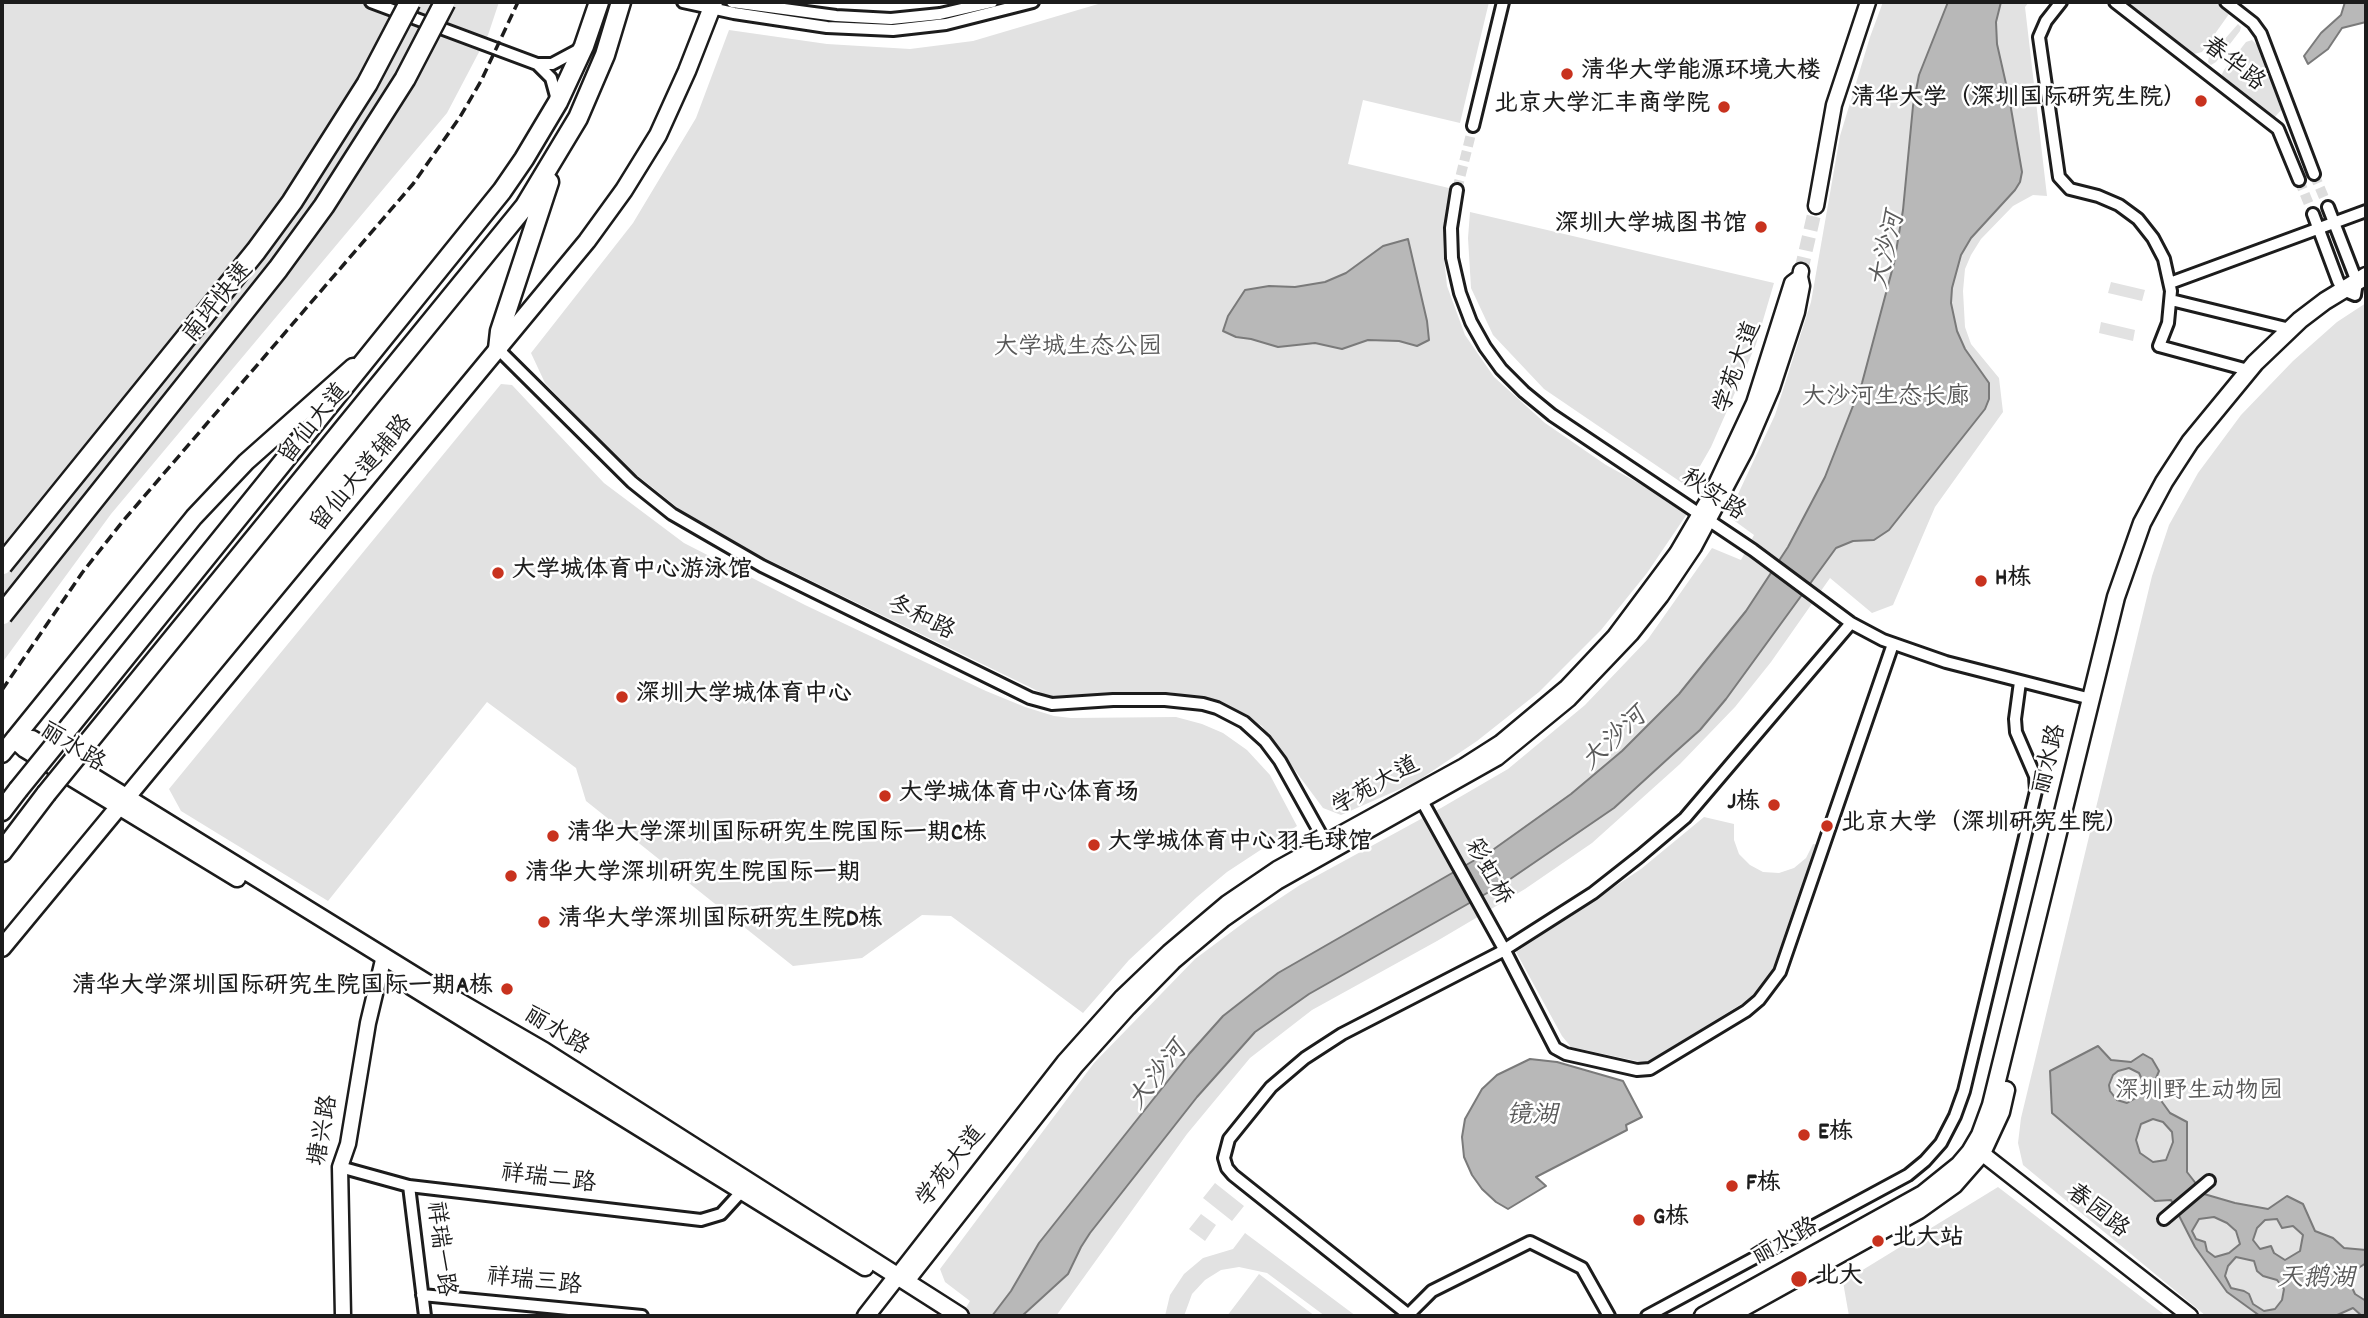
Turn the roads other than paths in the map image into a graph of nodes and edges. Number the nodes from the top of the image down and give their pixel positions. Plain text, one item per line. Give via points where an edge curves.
1 (371, 2) edge
2 (410, 2) edge
3 (445, 2) edge
4 (599, 2) edge
5 (621, 2) edge
6 (682, 2) edge
7 (732, 2) edge
8 (992, 2) edge
9 (1033, 2) edge
10 (1503, 2) edge
11 (1868, 2) edge
12 (2061, 2) edge
13 (2115, 2) edge
14 (2227, 2) edge
15 (708, 4) edge
16 (584, 46) junction
17 (537, 64) junction
18 (558, 102) junction
19 (1473, 125) tunnel mouth
20 (560, 151) junction
21 (2314, 174) tunnel mouth
22 (2300, 180) tunnel mouth
23 (1457, 190) tunnel mouth
24 (1815, 206) tunnel mouth
25 (2328, 208) tunnel mouth
26 (2366, 211) edge
27 (2313, 215) tunnel mouth
28 (2334, 223) junction
29 (2318, 229) junction
30 (1800, 274) tunnel mouth
31 (2170, 283) junction
32 (2357, 286) edge
33 (2171, 300) junction
34 (393, 329) junction
35 (2290, 329) junction
36 (500, 331) junction
37 (498, 349) junction
38 (2248, 370) junction
39 (1705, 518) junction
40 (2, 565) edge
41 (2, 615) edge
42 (1852, 623) junction
43 (1893, 644) junction
44 (2020, 682) junction
45 (2091, 699) junction
46 (14, 739) junction
47 (2, 754) edge
48 (120, 799) junction
49 (1422, 801) junction
50 (2, 811) edge
51 (1328, 846) junction
52 (2, 852) edge
53 (2, 931) edge
54 (2, 948) edge
55 (1504, 949) junction
56 (382, 962) junction
57 (1978, 1150) junction
58 (340, 1167) junction
59 (2209, 1181) dead end
60 (409, 1186) junction
61 (742, 1191) junction
62 (2164, 1219) dead end
63 (899, 1282) junction
64 (422, 1294) junction
65 (938, 1309) edge
66 (1409, 1315) edge
67 (343, 1316) edge
68 (425, 1316) edge
69 (642, 1316) edge
70 (866, 1316) edge
71 (880, 1316) edge
72 (960, 1316) edge
73 (1609, 1316) edge
74 (1647, 1316) edge
75 (1703, 1316) edge
76 (1728, 1316) edge
77 (2190, 1316) edge

1 - 17 street
2 - 40 highway, 南坪快速, bridge via 367,84 292,202
3 - 41 highway, 南坪快速, bridge via 405,79 324,206
4 - 16 main road, 留仙大道
5 - 20 main road, 留仙大道 via 605,55
6 - 15 street
7 - 8 street via 891,19
9 - 15 street via 964,20 893,30 827,27
10 - 19 street
11 - 24 street via 1834,105
12 - 31 street via 2039,37 2059,177 2070,189 2109,200 2138,219 2159,248
13 - 22 street, 春华路 via 2278,129
14 - 21 street, 春华路 via 2261,34
15 - 36 main road, 留仙大道辅路 via 632,159 577,237
15 - 37 main road, 留仙大道辅路 via 671,109 636,172 587,241
16 - 17 street via 559,61
16 - 18 main road, 留仙大道
17 - 18 street via 551,78
18 - 34 main road, 留仙大道 via 502,191
20 - 36 main road
20 - 52 main road, 留仙大道, bridge via 508,229
23 - 39 street, 秋实路 via 1452,258 1467,312 1485,347 1524,392 1552,415
25 - 28 street
26 - 28 street
27 - 29 street
28 - 29 street
28 - 32 street
29 - 31 street
29 - 32 street
30 - 39 street, 学苑大道 via 1792,283 1754,403
31 - 33 street
32 - 35 main road, 丽水路 via 2325,301
32 - 57 main road, 丽水路 via 2244,388 2196,448 2150,526 2124,598 2001,1112
33 - 35 street
33 - 38 street via 2159,346
34 - 46 main road via 218,490
34 - 50 main road, 留仙大道, bridge
35 - 38 main road, 丽水路
36 - 37 main road
36 - 48 main road, 留仙大道辅路
37 - 48 main road, 留仙大道辅路
37 - 51 street, 冬和路 via 632,482 672,514 774,572 1030,698 1052,704 1152,700 1203,704 1244,722 1280,761
38 - 45 main road, 丽水路 via 2190,442 2142,523 2126,561
39 - 42 street, 秋实路
39 - 49 street, 学苑大道 via 1661,596 1592,677 1497,758
39 - 51 street, 学苑大道 via 1629,619 1543,708 1483,755
42 - 43 street, 秋实路
42 - 55 street via 1685,818 1593,893
43 - 44 street, 秋实路
43 - 55 street, 彩虹桥 via 1780,972 1746,1011 1650,1069 1566,1054 1555,1048
44 - 45 street, 秋实路
44 - 74 street via 2016,732 2035,776 2036,791 1964,1091 1941,1143 1908,1175
45 - 57 main road, 丽水路
46 - 47 main road
46 - 48 main road, 丽水路 via 32,739
48 - 53 main road, 留仙大道辅路
48 - 54 main road, 留仙大道辅路 via 100,830
48 - 56 main road, 丽水路
49 - 51 street, 学苑大道
49 - 55 street, 彩虹桥
51 - 63 street, 学苑大道 via 1277,869 1227,903 1122,996 1062,1064
55 - 66 street via 1342,1034 1306,1058 1271,1087 1237,1126 1224,1150 1233,1175
56 - 58 street, 塘兴路
56 - 61 main road, 丽水路
56 - 63 main road, 丽水路 via 544,1051
57 - 75 main road, 丽水路 via 1923,1194
57 - 76 main road, 丽水路 via 1965,1175 1933,1202
57 - 77 street, 春园路
58 - 60 street, 祥瑞二路
58 - 67 street, 塘兴路
59 - 62 street
60 - 61 street, 祥瑞二路 via 701,1220 721,1214
60 - 64 street, 祥瑞一路
61 - 63 main road, 丽水路
63 - 65 main road, 丽水路
63 - 70 main road, 学苑大道
63 - 71 main road, 学苑大道
64 - 68 street, 祥瑞一路
64 - 69 street, 祥瑞三路
65 - 72 main road, 丽水路
66 - 73 street via 1432,1291 1530,1242 1582,1268

